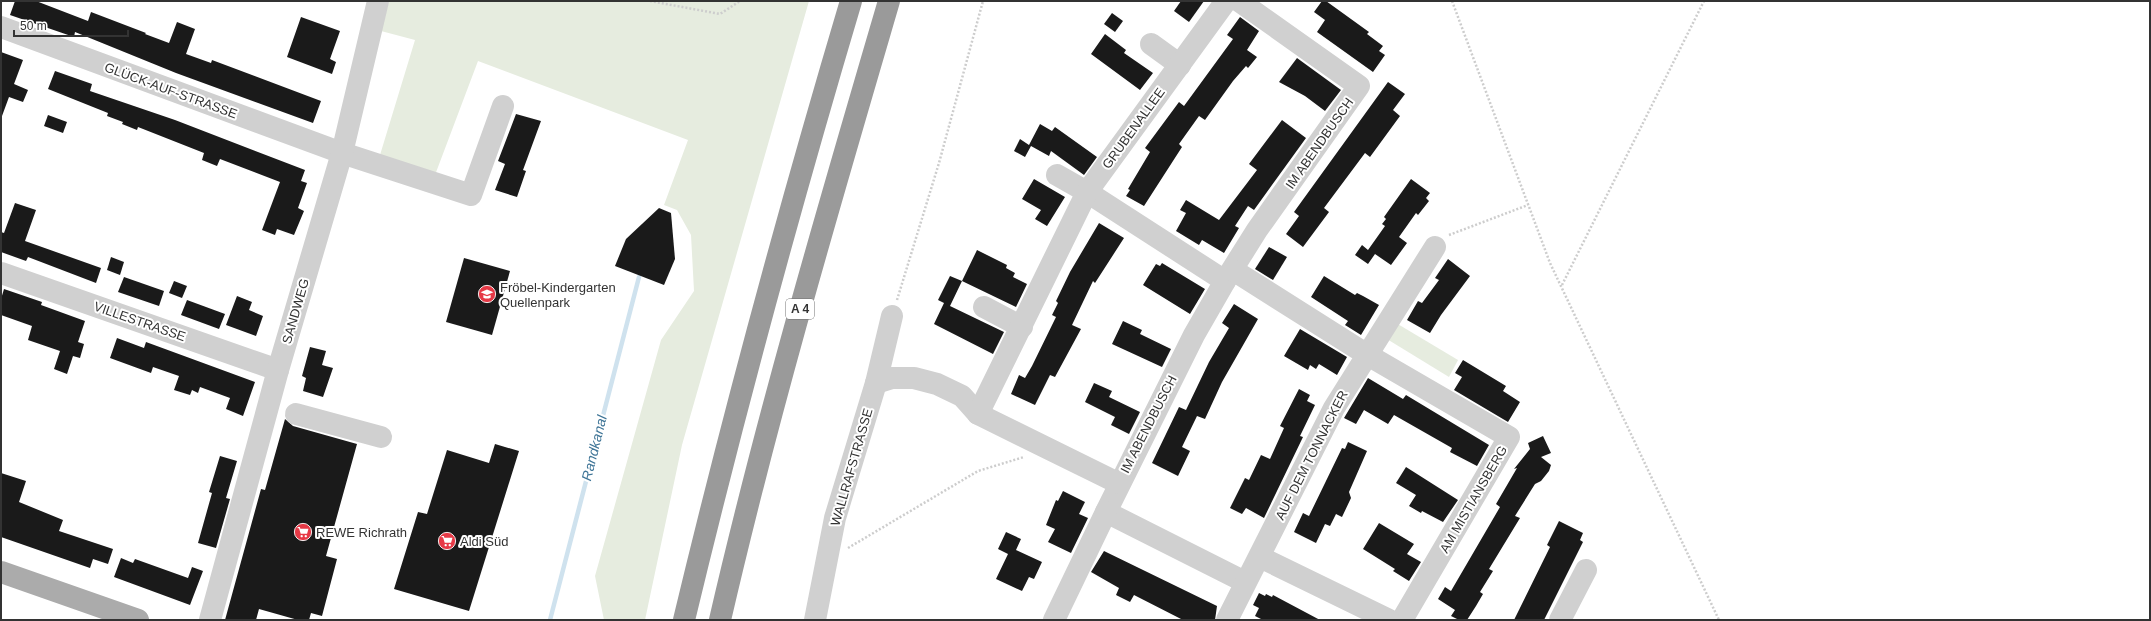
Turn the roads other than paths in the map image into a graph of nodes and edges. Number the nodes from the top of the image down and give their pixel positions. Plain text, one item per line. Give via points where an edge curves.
1 (378, 1) edge
2 (851, 1) edge
3 (889, 1) edge
4 (1226, 1) edge
5 (1240, 1) edge
6 (1, 26) edge
7 (1151, 44) dead end
8 (1180, 65) junction
9 (502, 106) dead end
10 (342, 153) junction
11 (1057, 175) dead end
12 (1087, 192) junction
13 (1435, 247) road end
14 (1, 272) edge
15 (1229, 276) junction
16 (984, 307) dead end
17 (892, 316) road end
18 (1022, 327) junction
19 (1366, 354) junction
20 (278, 370) junction
21 (876, 383) junction
22 (296, 414) dead end
23 (978, 414) junction
24 (381, 437) dead end
25 (1118, 483) junction
26 (1106, 512) junction
27 (1260, 557) junction
28 (1586, 570) dead end
29 (1, 572) edge
30 (1245, 582) junction
31 (138, 620) edge
32 (210, 620) edge
33 (684, 620) edge
34 (720, 620) edge
35 (815, 620) edge
36 (1054, 620) edge
37 (1227, 620) edge
38 (1389, 620) edge
39 (1402, 620) edge
40 (1560, 620) edge

1 - 10 street, SANDWEG
2 - 33 highway via 770,281
3 - 34 highway, A 4 via 796,324
4 - 8 street, GRUBENALLEE
5 - 15 street, IM ABENDBUSCH via 1359,86 1257,230
6 - 10 street, GLÜCK-AUF-STRASSE
7 - 8 street
8 - 12 street, GRUBENALLEE
9 - 10 street, GLÜCK-AUF-STRASSE via 471,195
10 - 20 street, SANDWEG
11 - 12 street
12 - 15 street
12 - 18 street, GRUBENALLEE
13 - 19 street, AUF DEM TONNACKER
14 - 20 street, VILLESTRASSE
15 - 19 street
15 - 25 street, IM ABENDBUSCH via 1194,335
16 - 18 street
17 - 21 street, WALLRAFSTRASSE
18 - 23 street, GRUBENALLEE
19 - 27 street, AUF DEM TONNACKER via 1334,408
19 - 39 street, AM MISTIANSBERG via 1509,437
20 - 32 street, SANDWEG
21 - 23 street via 892,378 914,378 937,384 962,396
21 - 35 street, WALLRAFSTRASSE via 835,518
22 - 24 street
23 - 25 street
25 - 26 street, IM ABENDBUSCH
26 - 30 street
26 - 36 street, IM ABENDBUSCH
27 - 30 street, AUF DEM TONNACKER
27 - 38 street
28 - 40 street
29 - 31 main road
30 - 37 street, AUF DEM TONNACKER

